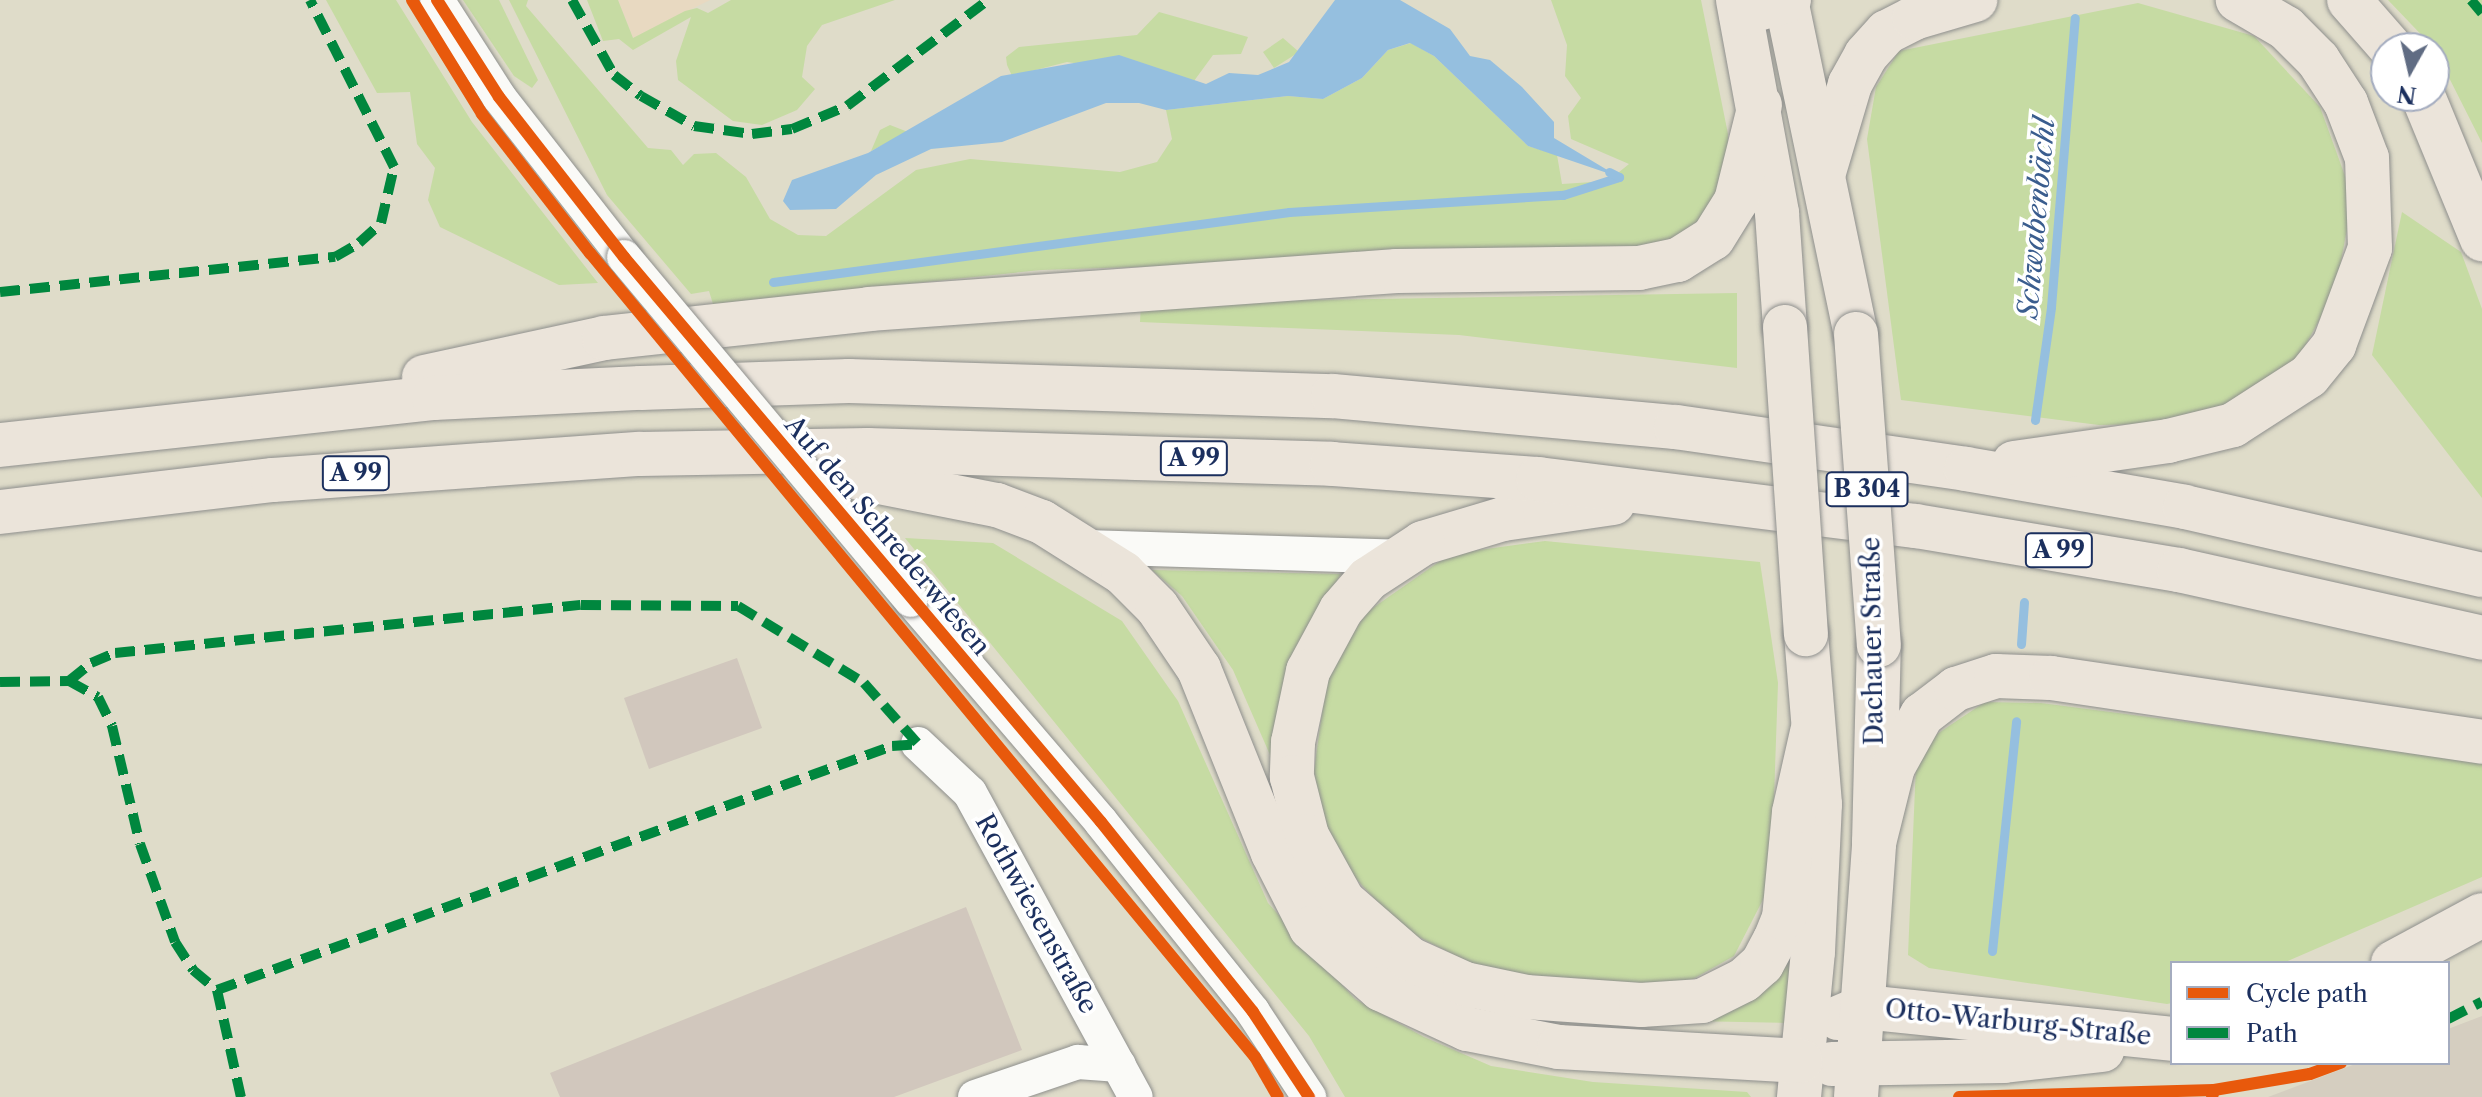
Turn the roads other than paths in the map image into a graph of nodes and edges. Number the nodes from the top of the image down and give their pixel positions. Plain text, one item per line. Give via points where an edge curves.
1 (437, 0) edge
2 (1787, 0) edge
3 (1975, 0) edge
4 (2238, 0) edge
5 (2349, 0) edge
6 (1740, 7) edge
7 (2377, 32) edge
8 (1760, 105) junction
9 (2430, 112) edge
10 (1824, 172) junction
11 (2482, 239) edge
12 (253, 415) junction
13 (0, 445) edge
14 (714, 452) junction
15 (1966, 469) junction
16 (1672, 495) junction
17 (0, 512) edge
18 (1087, 547) junction
19 (1398, 557) junction
20 (2482, 575) edge
21 (2482, 638) edge
22 (1812, 732) junction
23 (2482, 742) edge
24 (918, 744) dead end
25 (1874, 843) junction
26 (2482, 915) edge
27 (2397, 961) edge
28 (1864, 1007) junction
29 (2170, 1040) edge
30 (2170, 1040) edge
31 (1980, 1062) junction
32 (1119, 1065) junction
33 (1801, 1066) edge
34 (1858, 1082) edge
35 (975, 1097) edge
36 (1136, 1097) edge
37 (1309, 1097) edge
38 (1914, 1097) edge

1 - 37 street, Auf den Schrederwiesen, bridge via 499,97 624,257 1101,822 1253,1012
2 - 6 main road
2 - 10 main road, Dachauer Straße / B 304
3 - 10 main road via 1914,18 1887,32 1866,55 1850,84
4 - 15 main road via 2286,28 2318,60 2346,103 2367,158 2370,248 2334,345 2309,376 2233,425 2109,451
5 - 7 main road
6 - 8 main road, B 304
8 - 12 main road via 1736,201 1713,238 1678,260 1639,268 1397,271 869,309 604,338
8 - 22 main road, B 304, bridge via 1777,213
9 - 11 main road
10 - 25 main road, Dachauer Straße / B 304, bridge via 1856,334 1879,645
12 - 13 main road, A 99
12 - 15 main road, A 99 via 434,398 641,388 849,381 1022,384 1333,396 1516,410
14 - 16 main road, A 99 via 1064,453 1316,463
14 - 17 main road, A 99 via 304,477
14 - 18 main road, Otto-Warburg-Straße via 960,494 1042,522
15 - 20 main road, A 99 via 2185,507
16 - 19 main road via 1465,528
16 - 21 main road, A 99 via 1916,526 2179,570
18 - 19 street
18 - 33 main road, Otto-Warburg-Straße via 1123,573 1179,636 1223,720 1295,900 1311,928 1351,968 1430,1014 1513,1039
19 - 22 main road via 1368,579 1324,636 1298,707 1292,777 1307,836 1343,901 1375,934 1436,973 1511,994 1641,1005 1702,1001 1744,980 1762,964 1784,918 1794,812
22 - 33 main road, B 304 via 1820,804
23 - 25 main road via 2051,678 1996,676 1956,689 1922,715 1893,767
24 - 32 street, Rothwiesenstraße via 970,793
25 - 28 main road, Dachauer Straße / B 304
26 - 27 main road
28 - 29 main road, Otto-Warburg-Straße
28 - 33 main road via 1827,1022
28 - 34 main road, Dachauer Straße / B 304
30 - 31 main road, Otto-Warburg-Straße
31 - 34 main road, Otto-Warburg-Straße
31 - 38 main road via 1951,1070
32 - 35 street via 1078,1062
32 - 36 street, Rothwiesenstraße
33 - 34 main road, Otto-Warburg-Straße

